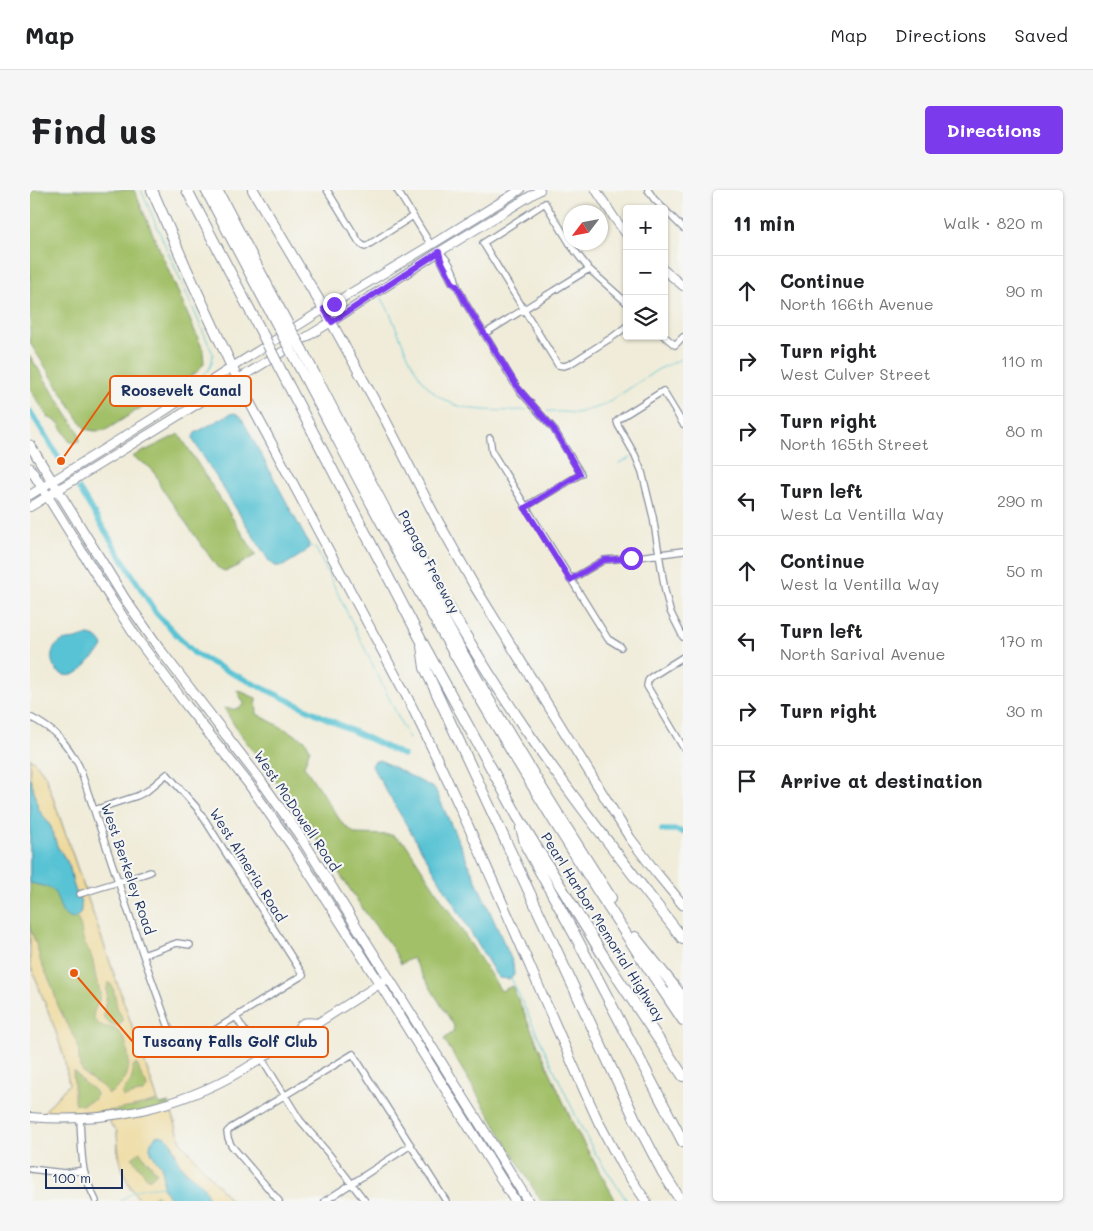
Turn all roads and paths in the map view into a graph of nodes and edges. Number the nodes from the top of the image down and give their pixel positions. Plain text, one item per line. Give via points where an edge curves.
1 (152, 190) edge
2 (187, 190) edge
3 (206, 190) edge
4 (216, 190) edge
5 (254, 190) edge
6 (327, 190) edge
7 (397, 190) edge
8 (520, 190) edge
9 (540, 190) edge
10 (596, 190) edge
11 (648, 190) edge
12 (660, 205) edge
13 (486, 211) junction
14 (668, 213) edge
15 (413, 216) junction
16 (683, 228) edge
17 (623, 230) edge
18 (431, 245) junction
19 (439, 252) junction
20 (589, 269) junction
21 (411, 271) junction
22 (668, 273) edge
23 (683, 286) edge
24 (623, 299) edge
25 (324, 309) junction
26 (525, 310) junction
27 (332, 322) junction
28 (283, 325) junction
29 (623, 329) edge
30 (484, 334) junction
31 (683, 337) edge
32 (668, 339) edge
33 (298, 352) junction
34 (232, 368) junction
35 (238, 380) junction
36 (683, 424) edge
37 (490, 438) dead end
38 (30, 445) edge
39 (30, 468) edge
40 (52, 481) junction
41 (42, 488) junction
42 (58, 490) junction
43 (376, 493) junction
44 (30, 495) edge
45 (48, 496) junction
46 (30, 507) edge
47 (525, 508) junction
48 (683, 551) edge
49 (659, 554) junction
50 (570, 580) junction
51 (683, 637) edge
52 (421, 640) junction
53 (621, 647) dead end
54 (683, 657) edge
55 (30, 717) edge
56 (683, 747) edge
57 (94, 810) junction
58 (518, 817) junction
59 (150, 872) dead end
60 (118, 882) junction
61 (80, 894) dead end
62 (683, 905) edge
63 (635, 937) junction
64 (683, 939) edge
65 (190, 945) dead end
66 (143, 955) junction
67 (389, 978) junction
68 (380, 984) junction
69 (683, 997) edge
70 (683, 1007) edge
71 (236, 1017) junction
72 (683, 1020) edge
73 (262, 1058) junction
74 (683, 1076) edge
75 (284, 1096) junction
76 (30, 1117) edge
77 (80, 1119) junction
78 (683, 1142) edge
79 (411, 1145) junction
80 (30, 1169) edge
81 (84, 1170) junction
82 (351, 1183) junction
83 (96, 1201) edge
84 (279, 1201) edge
85 (325, 1201) edge
86 (365, 1201) edge
87 (446, 1201) edge
88 (514, 1201) edge
89 (528, 1201) edge
90 (646, 1201) edge
91 (681, 1201) edge

1 - 34 highway
2 - 52 highway, bridge
3 - 28 highway
4 - 28 highway, Papago Freeway
5 - 25 highway
6 - 15 street via 359,242 365,246
7 - 15 street
8 - 13 main road
9 - 19 main road
10 - 17 main road
11 - 12 street
13 - 18 main road
13 - 19 main road via 443,242
14 - 16 street
15 - 18 street
18 - 21 main road via 432,250
18 - 25 main road
19 - 21 main road
19 - 30 street via 452,282
20 - 24 street
20 - 26 street
20 - 26 street via 546,203 483,243
21 - 27 main road
22 - 23 main road
25 - 27 main road
25 - 34 main road
26 - 29 street via 558,365 570,364
26 - 30 street
27 - 35 main road
27 - 62 main road via 475,587 630,838
28 - 33 highway, Papago Freeway, bridge
30 - 47 street via 518,388 553,428 580,474
31 - 32 street via 675,345
33 - 43 highway, Papago Freeway
33 - 72 highway via 414,583 543,804
34 - 35 main road
34 - 40 main road
35 - 42 main road
35 - 90 main road via 432,748 598,1121 622,1166
36 - 49 street via 662,391 617,421 642,472
37 - 47 street via 492,452
38 - 40 main road, West McDowell Road
39 - 41 main road, West McDowell Road
40 - 41 main road
40 - 42 main road, West McDowell Road
41 - 44 main road
41 - 45 main road, West McDowell Road
42 - 45 main road
42 - 67 main road, West McDowell Road via 162,652 302,838
43 - 63 highway, Papago Freeway via 468,662
43 - 64 highway via 400,522 454,617 545,757
45 - 46 main road
45 - 68 main road, West McDowell Road via 127,623 273,819
47 - 50 street
48 - 49 street
49 - 50 street via 604,560
49 - 51 street via 670,611
50 - 53 street via 608,639
52 - 58 highway
52 - 91 highway via 425,668 608,1062 652,1152
54 - 56 street via 651,677 647,686
55 - 57 street, West Berkeley Road via 53,731 71,751
57 - 60 street, West Berkeley Road
57 - 71 street, West Almeria Road via 138,796 167,774 205,820 303,975
58 - 74 highway, Pearl Harbor Memorial Highway via 609,965
58 - 78 highway via 526,846
59 - 60 street
60 - 61 street
60 - 66 street, West Berkeley Road
63 - 69 highway
63 - 70 highway, Pearl Harbor Memorial Highway
65 - 66 street via 177,943
66 - 71 street, West Berkeley Road via 178,1046 202,1037
67 - 68 main road
67 - 89 main road, West McDowell Road
68 - 73 main road via 279,1044
68 - 88 main road, West McDowell Road
71 - 73 street
73 - 75 street
73 - 77 main road via 217,1084 169,1103
75 - 79 street via 353,1054
75 - 82 street
75 - 84 street via 227,1132 231,1145
76 - 77 main road
77 - 81 street
79 - 82 street
79 - 87 street
80 - 81 street via 64,1173
81 - 83 street
82 - 85 street
82 - 86 street

